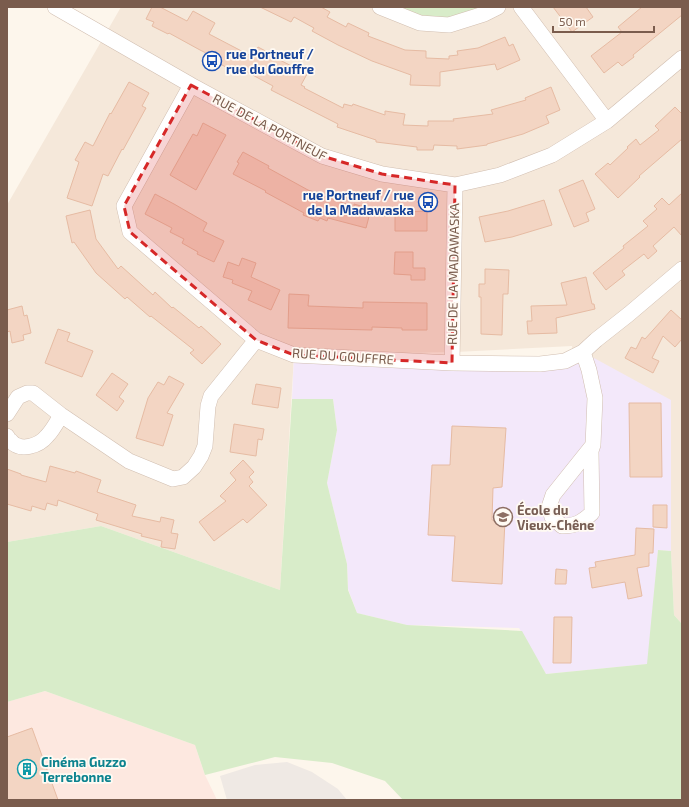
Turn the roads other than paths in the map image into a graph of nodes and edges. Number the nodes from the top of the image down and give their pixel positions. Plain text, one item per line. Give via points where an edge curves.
1 (55, 7) edge
2 (380, 7) edge
3 (498, 7) edge
4 (521, 7) edge
5 (682, 58) edge
6 (191, 85) junction
7 (607, 121) junction
8 (455, 185) junction
9 (682, 269) edge
10 (256, 340) junction
11 (582, 352) junction
12 (452, 362) junction
13 (7, 414) edge
14 (61, 415) junction
15 (7, 436) edge
16 (593, 445) junction

1 - 6 street, RUE DE LA PORTNEUF
2 - 3 street via 420,23 449,25
4 - 7 street
5 - 7 street, RUE DE LA PORTNEUF
6 - 8 street, RUE DE LA PORTNEUF via 322,156 382,174
6 - 10 street, RUE DU GOUFFRE via 124,206 130,232
7 - 8 street, RUE DE LA PORTNEUF via 552,155 500,175
8 - 12 street, RUE DE LA MADAWASKA
9 - 11 street, RUE DU GOUFFRE
10 - 12 street, RUE DU GOUFFRE via 294,355
10 - 14 street via 211,396 201,456 183,477 173,479 128,461
11 - 12 street, RUE DU GOUFFRE via 565,361 540,364
11 - 16 street via 595,398
13 - 14 street via 18,396 33,393
14 - 15 street via 47,436 31,446 21,447 11,443
16 - 16 street via 553,495 550,507 552,517 562,526 582,522 592,513

